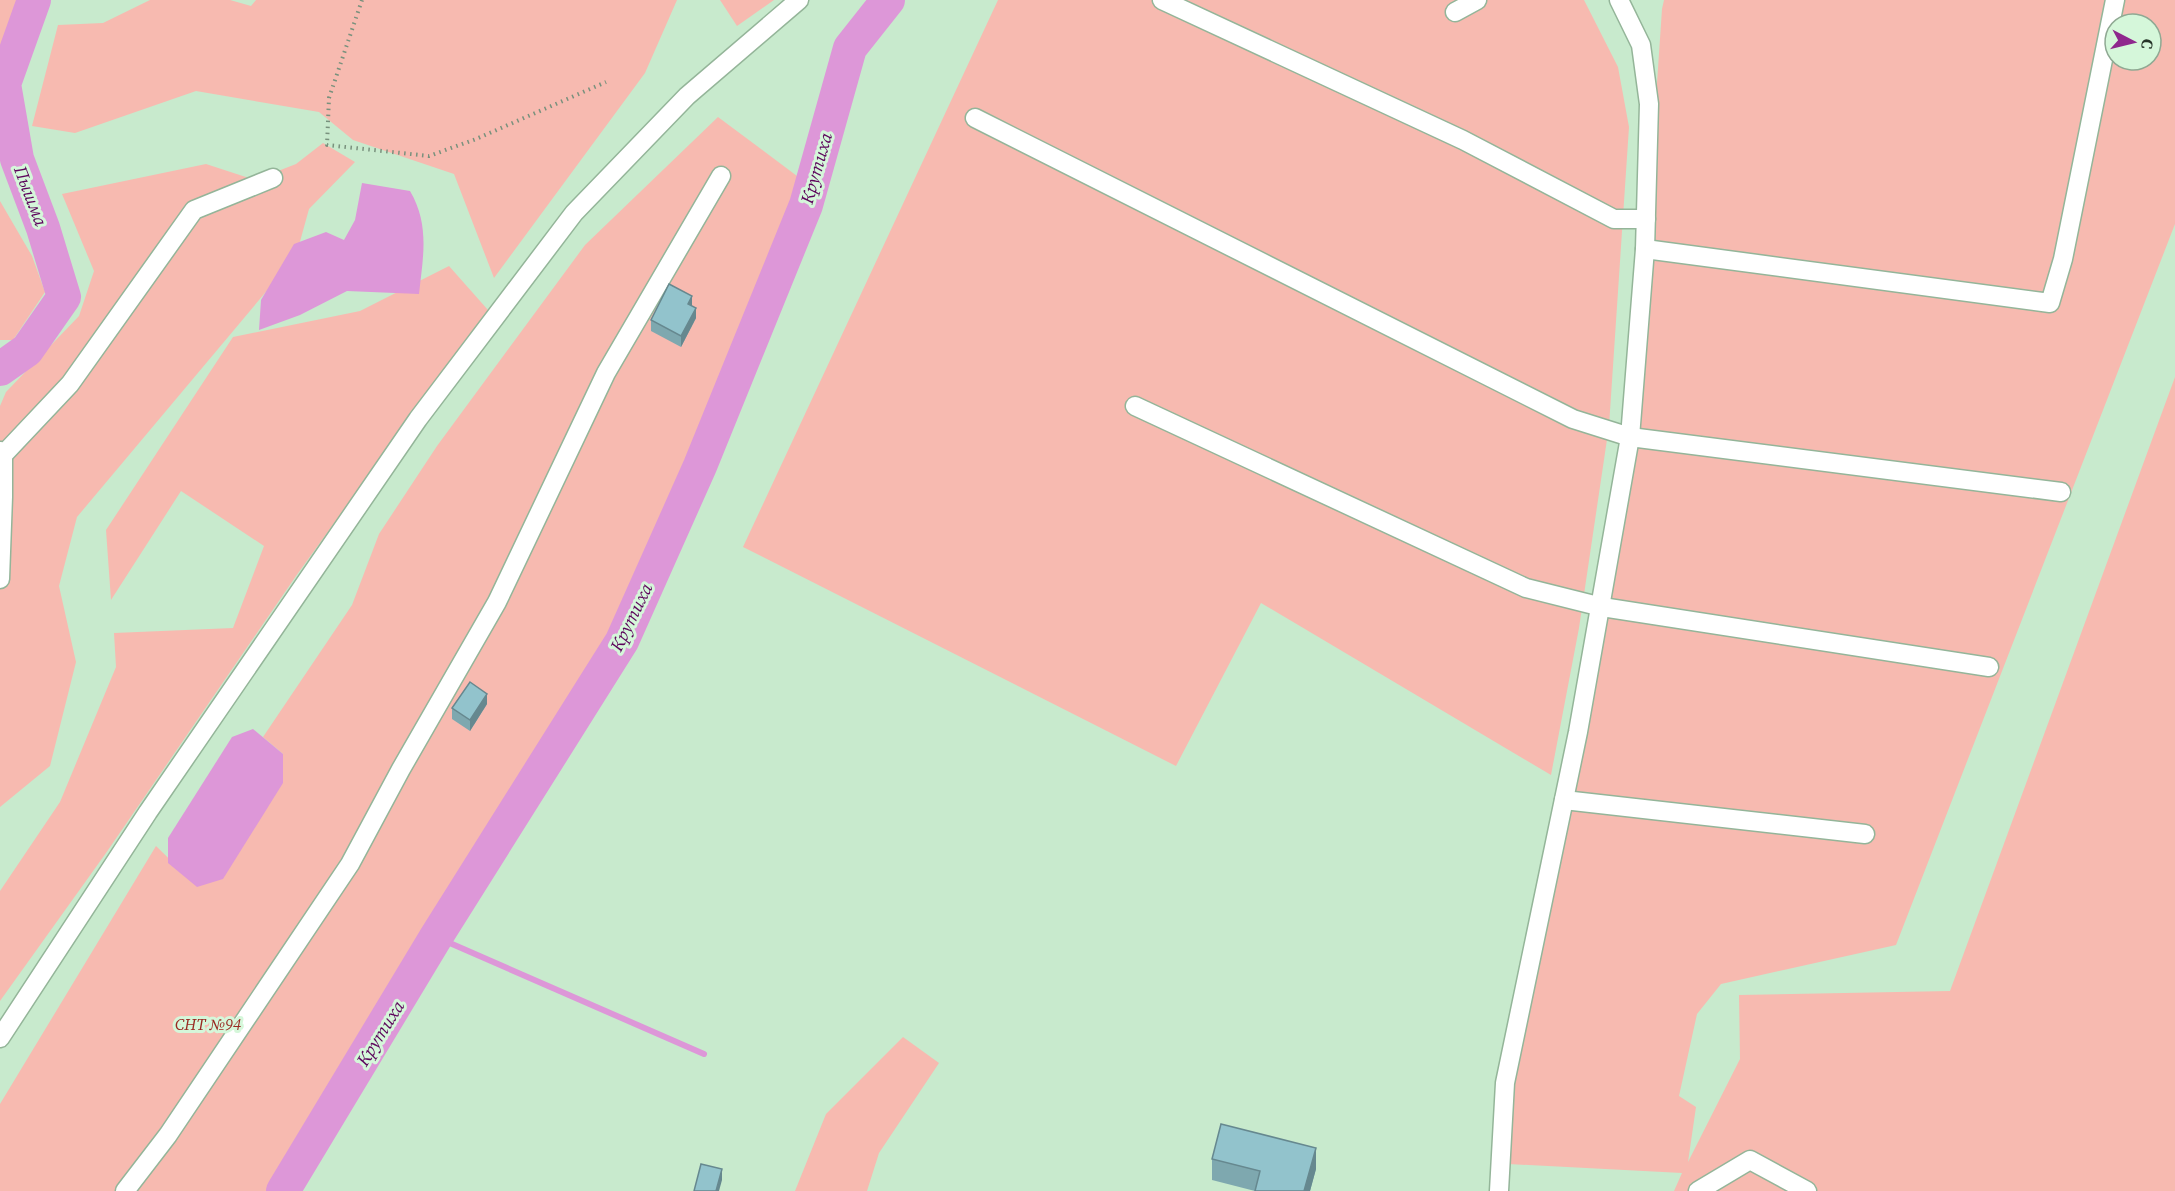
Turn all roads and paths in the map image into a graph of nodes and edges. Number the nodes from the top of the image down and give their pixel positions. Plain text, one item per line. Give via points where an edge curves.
1 (362, 0) edge
2 (799, 0) edge
3 (1162, 0) edge
4 (1477, 0) edge
5 (1619, 0) edge
6 (2115, 0) edge
7 (1455, 12) dead end
8 (606, 82) dead end
9 (975, 118) dead end
10 (721, 176) dead end
11 (273, 178) dead end
12 (1646, 219) junction
13 (1645, 249) junction
14 (1135, 406) dead end
15 (1630, 437) junction
16 (1, 453) edge
17 (2061, 492) dead end
18 (0, 579) edge
19 (1602, 607) junction
20 (1989, 667) dead end
21 (1564, 800) junction
22 (1865, 834) dead end
23 (0, 1038) edge
24 (125, 1191) edge
25 (1499, 1191) edge
26 (1698, 1191) edge
27 (1807, 1191) edge

1 - 8 path via 329,98 327,145 429,156
2 - 23 lane via 687,96 574,213 418,419 148,812
3 - 12 lane via 1463,140 1614,219
4 - 7 lane
5 - 12 lane via 1641,45 1649,104
6 - 13 lane via 2063,259 2050,303
9 - 15 lane via 1573,419
10 - 24 lane via 606,373 497,602 350,864 168,1135
11 - 16 lane via 194,210 70,384
12 - 13 lane
13 - 15 lane
14 - 19 lane via 1526,588
15 - 17 lane
15 - 19 lane
16 - 18 lane
19 - 20 lane
19 - 21 lane
21 - 22 lane
21 - 25 lane via 1505,1083
26 - 27 lane via 1750,1161

